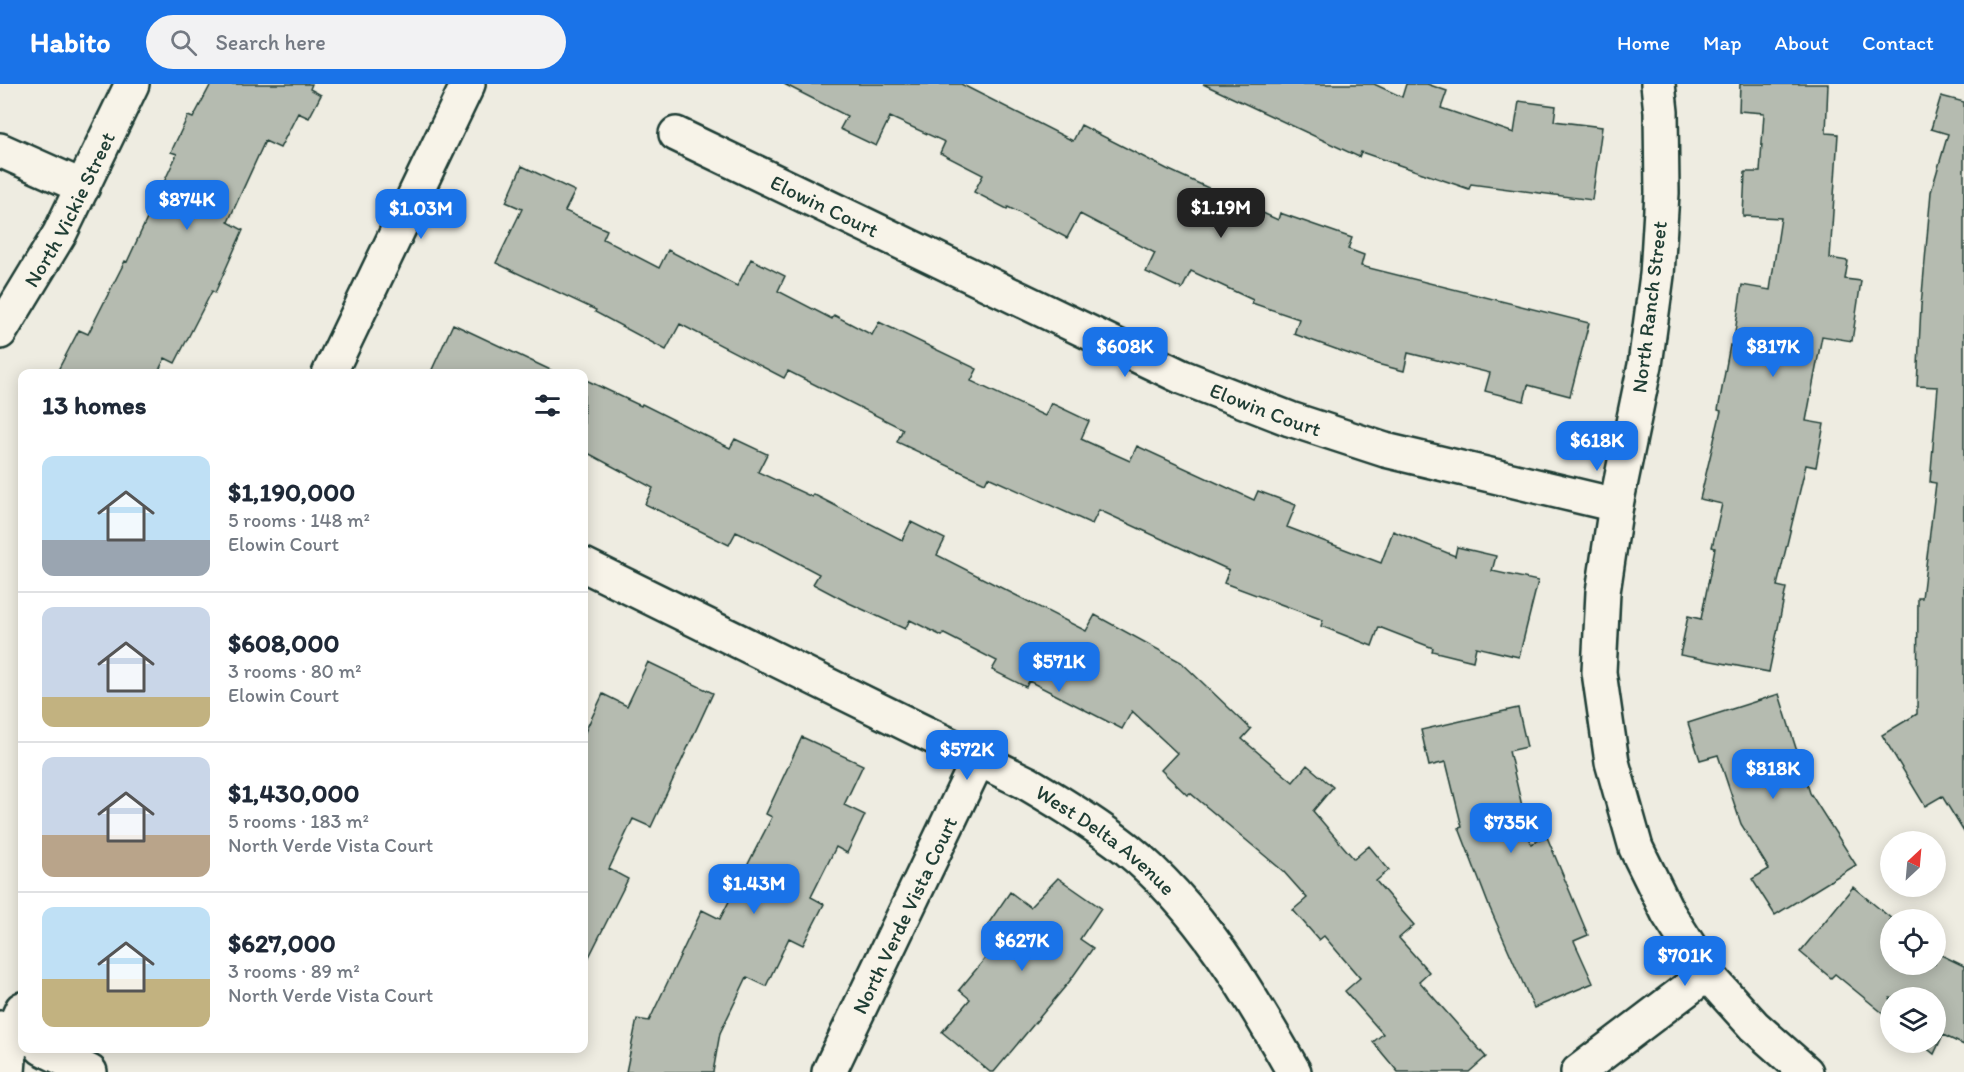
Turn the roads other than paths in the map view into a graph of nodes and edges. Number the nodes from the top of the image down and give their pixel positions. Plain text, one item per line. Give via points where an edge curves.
1 (132, 84) edge
2 (468, 84) edge
3 (1658, 84) edge
4 (676, 134) dead end
5 (0, 150) edge
6 (83, 188) junction
7 (0, 332) edge
8 (331, 369) edge
9 (1616, 505) junction
10 (588, 567) edge
11 (979, 758) junction
12 (1707, 974) junction
13 (11, 1031) edge
14 (52, 1053) edge
15 (8, 1072) edge
16 (90, 1072) edge
17 (829, 1072) edge
18 (1294, 1072) edge
19 (1578, 1072) edge
20 (1806, 1072) edge

1 - 6 street, North Vickie Street
2 - 8 street
3 - 9 street, North Ranch Street via 1662,193 1657,275 1645,365
4 - 9 street, Elowin Court via 1192,381 1385,450
5 - 6 street
6 - 7 street, North Vickie Street
9 - 12 street, North Ranch Street via 1603,592 1599,672 1612,762 1636,848 1668,912
10 - 11 street, West Delta Avenue
11 - 17 street, North Verde Vista Court
11 - 18 street, West Delta Avenue via 1083,816 1170,889 1207,932 1256,1004
12 - 19 street
12 - 20 street, North Ranch Street via 1754,1026
13 - 15 street
14 - 16 street

